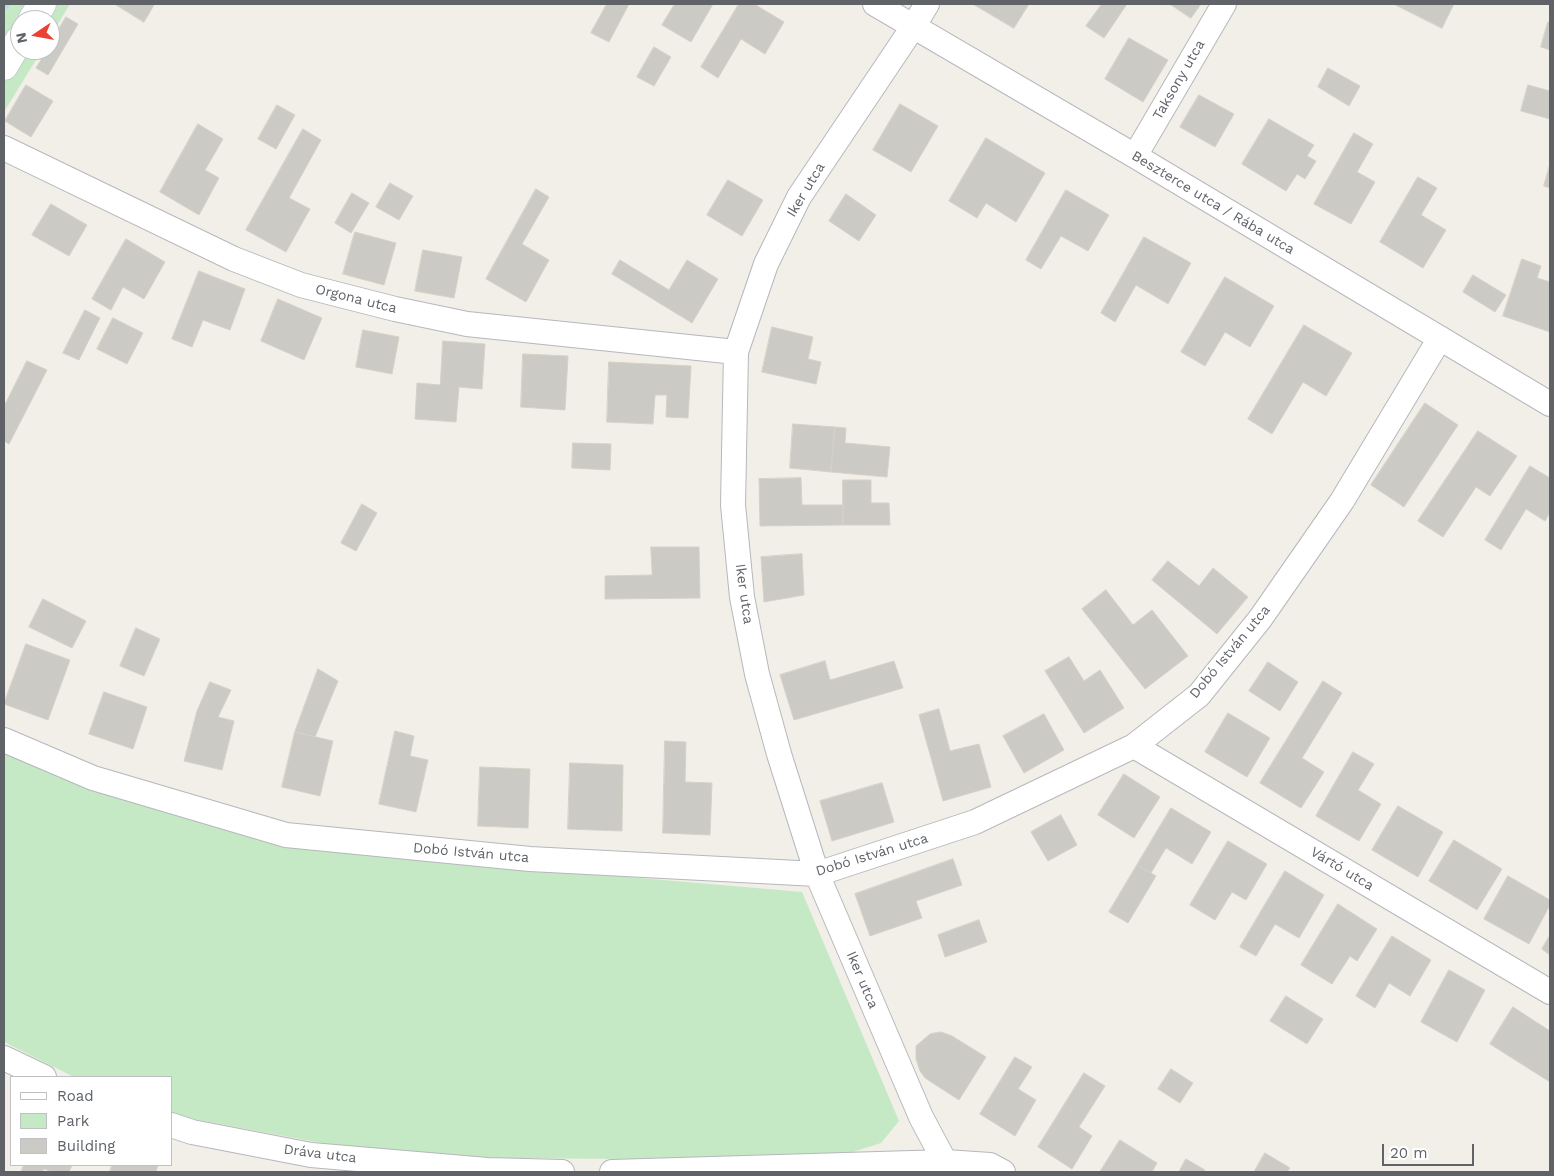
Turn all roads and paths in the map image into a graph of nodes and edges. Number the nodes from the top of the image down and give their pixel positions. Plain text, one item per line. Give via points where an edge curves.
1 (875, 4) edge
2 (927, 4) edge
3 (1224, 4) edge
4 (913, 27) junction
5 (4, 148) edge
6 (1134, 156) junction
7 (1440, 338) junction
8 (736, 352) junction
9 (1550, 404) edge
10 (4, 740) edge
11 (1134, 746) junction
12 (817, 874) junction
13 (1550, 992) edge
14 (4, 1058) edge
15 (42, 1076) edge
16 (172, 1125) edge
17 (946, 1167) edge
18 (562, 1172) edge
19 (612, 1172) edge
20 (1003, 1172) edge

1 - 4 street, Beszterce utca / Rába utca
2 - 4 street, Iker utca
3 - 6 street, Taksony utca
4 - 6 street, Beszterce utca / Rába utca
4 - 8 street, Iker utca via 799,196 766,264
5 - 8 street, Orgona utca via 234,259 301,284 467,324
6 - 7 street, Beszterce utca / Rába utca
7 - 9 street, Beszterce utca / Rába utca
7 - 11 street, Dobó István utca via 1342,501 1260,619 1199,694
8 - 12 street, Iker utca via 733,505 742,597 757,674
10 - 12 street, Dobó István utca via 93,778 286,835 530,859
11 - 12 street, Dobó István utca via 975,822
11 - 13 street, Vártó utca
12 - 17 street, Iker utca via 921,1117
14 - 15 street
16 - 18 street, Dráva utca via 311,1155 488,1170
17 - 19 street
17 - 20 street via 990,1164

